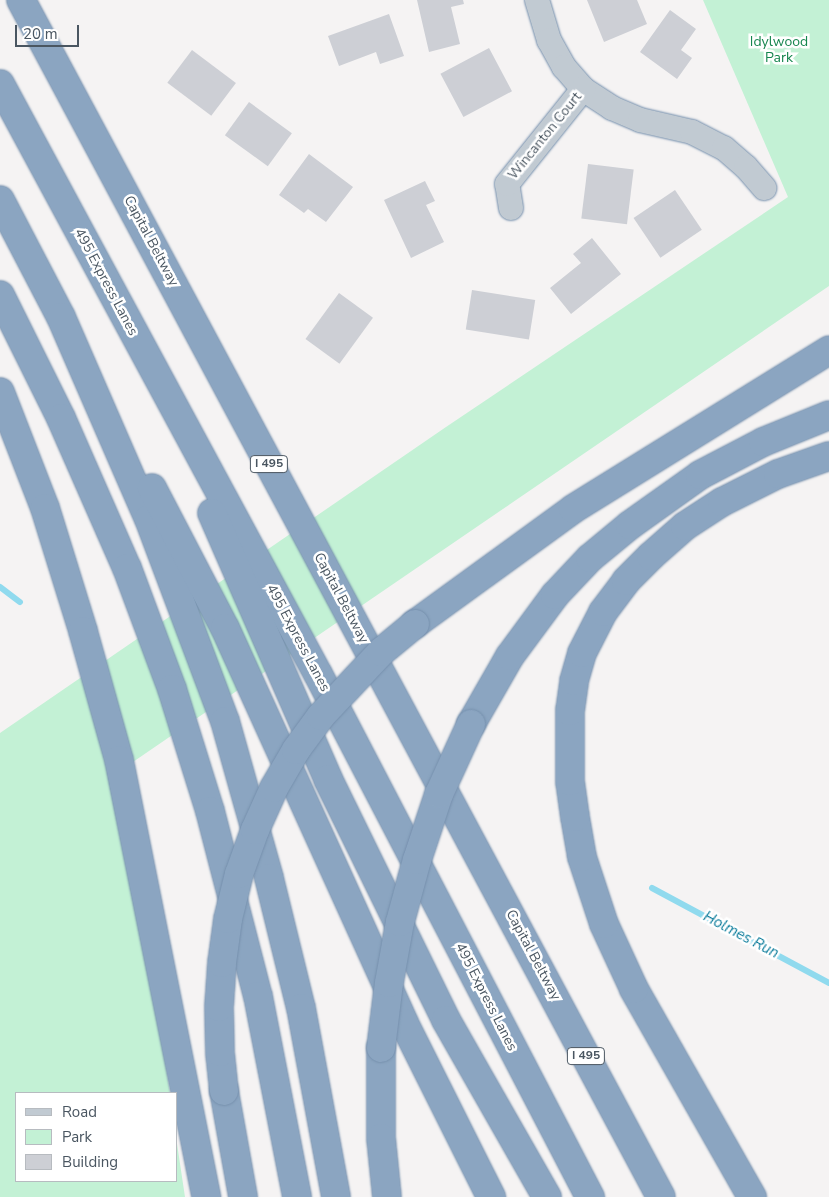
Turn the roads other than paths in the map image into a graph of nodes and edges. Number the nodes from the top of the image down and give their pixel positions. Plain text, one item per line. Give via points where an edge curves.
1 (21, 0) edge
2 (537, 0) edge
3 (0, 84) edge
4 (583, 88) junction
5 (764, 188) dead end
6 (0, 200) edge
7 (511, 208) dead end
8 (0, 295) edge
9 (60, 317) junction
10 (137, 339) junction
11 (829, 350) edge
12 (829, 370) edge
13 (0, 392) edge
14 (752, 399) junction
15 (829, 415) edge
16 (829, 456) edge
17 (660, 1193) edge
18 (206, 1197) edge
19 (243, 1197) edge
20 (297, 1197) edge
21 (336, 1197) edge
22 (387, 1197) edge
23 (491, 1197) edge
24 (547, 1197) edge
25 (590, 1197) edge
26 (752, 1197) edge

1 - 17 highway, Capital Beltway / I 495
2 - 4 street via 549,40 564,67
3 - 10 highway, 495 Express Lanes
4 - 5 street via 612,108 640,120 692,132 724,148 746,166
4 - 7 street, Wincanton Court via 507,184
6 - 9 highway
8 - 20 highway via 61,418 127,568 172,689 210,810 258,996
9 - 21 highway via 149,519 224,721 269,878 301,1008
9 - 23 highway via 225,628 404,1023
10 - 24 highway via 328,778 446,1020
10 - 25 highway, 495 Express Lanes via 327,692
11 - 14 highway
12 - 14 highway via 801,384
13 - 18 highway via 45,508 119,760
14 - 19 highway, bridge via 573,509 415,624 381,652 321,716 296,750 274,788 239,874 222,963 220,1052
15 - 22 highway, bridge via 763,442 700,475 597,552 555,595 510,656 471,724 439,794 417,860 389,984 381,1048 381,1138
16 - 26 highway via 778,474 730,498 685,526 651,556 602,612 582,653 570,711 570,781 582,857 604,924 634,989

